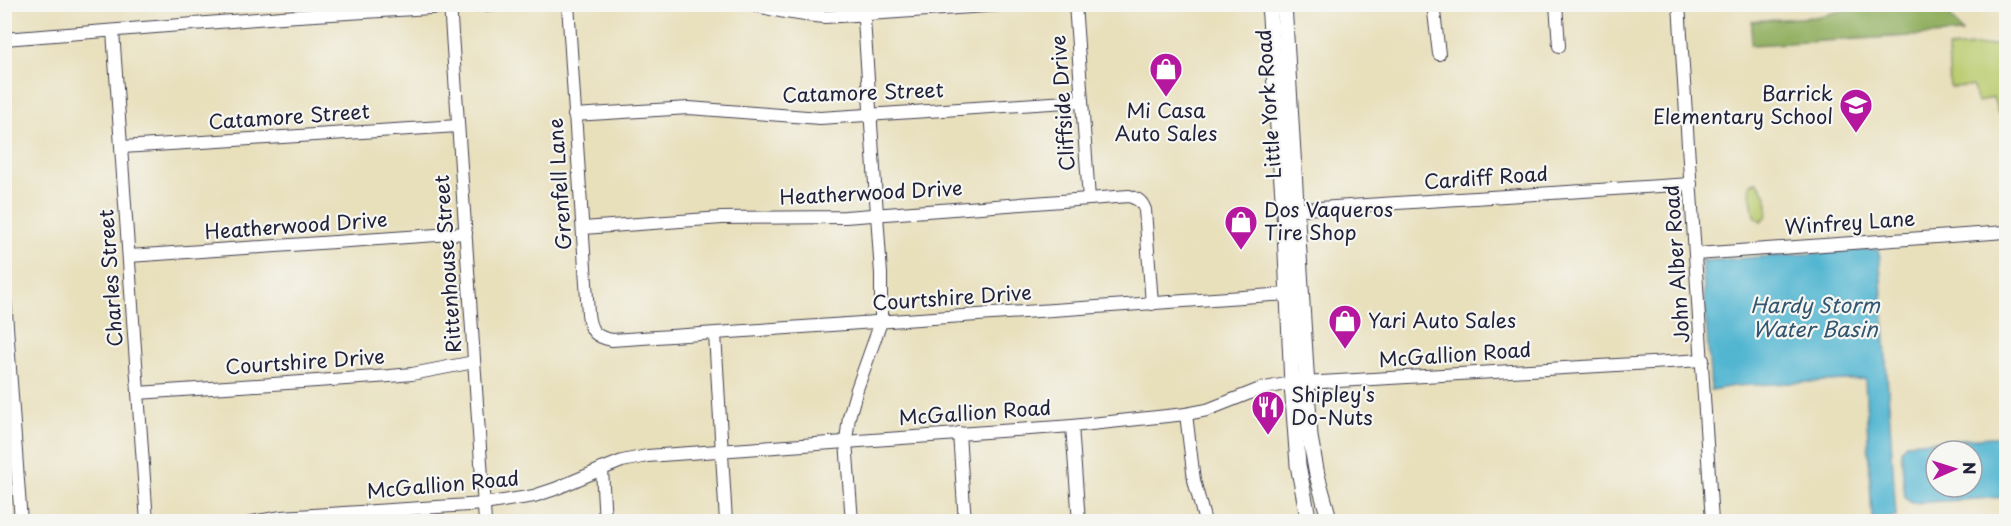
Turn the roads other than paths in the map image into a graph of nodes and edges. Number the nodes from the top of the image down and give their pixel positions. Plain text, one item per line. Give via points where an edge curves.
1 (496, 4) edge
2 (568, 4) edge
3 (752, 4) edge
4 (1015, 4) edge
5 (1075, 4) edge
6 (1269, 4) edge
7 (1284, 4) edge
8 (1433, 4) edge
9 (1556, 4) edge
10 (1679, 4) edge
11 (450, 6) edge
12 (863, 10) edge
13 (113, 31) junction
14 (4, 39) edge
15 (1559, 46) dead end
16 (1439, 54) dead end
17 (1082, 100) junction
18 (574, 115) junction
19 (870, 116) junction
20 (458, 126) junction
21 (122, 147) junction
22 (1690, 184) junction
23 (1089, 199) junction
24 (1291, 210) junction
25 (876, 214) junction
26 (583, 228) junction
27 (2007, 232) edge
28 (466, 233) junction
29 (1696, 254) junction
30 (129, 256) junction
31 (4, 285) edge
32 (1287, 294) junction
33 (1152, 304) junction
34 (881, 322) junction
35 (715, 334) junction
36 (618, 340) joint
37 (1703, 360) junction
38 (474, 362) junction
39 (1300, 384) junction
40 (138, 393) junction
41 (1186, 414) junction
42 (1072, 426) junction
43 (959, 433) junction
44 (846, 441) junction
45 (721, 450) junction
46 (602, 469) junction
47 (483, 504) junction
48 (372, 516) edge
49 (258, 521) edge
50 (21, 522) edge
51 (147, 522) edge
52 (485, 522) edge
53 (605, 522) edge
54 (726, 522) edge
55 (852, 522) edge
56 (965, 522) edge
57 (1079, 522) edge
58 (1205, 522) edge
59 (1309, 522) edge
60 (1330, 522) edge
61 (1712, 522) edge

1 - 11 street
2 - 18 street, Grenfell Lane
3 - 12 street via 796,15 825,17
4 - 12 street
5 - 17 street, Cliffside Drive
6 - 24 main road, Little York Road
7 - 24 main road, Little York Road
8 - 16 street
9 - 15 street
10 - 22 street, John Alber Road
11 - 13 street
11 - 20 street, Rittenhouse Street
12 - 19 street
13 - 14 street
13 - 21 street, Charles Street
17 - 19 street, Catamore Street
17 - 23 street, Cliffside Drive
18 - 19 street, Catamore Street via 689,108 800,118
18 - 26 street, Grenfell Lane
19 - 25 street
20 - 21 street, Catamore Street
20 - 28 street, Rittenhouse Street
21 - 30 street, Charles Street
22 - 24 street, Cardiff Road
22 - 29 street, John Alber Road
23 - 25 street, Heatherwood Drive
23 - 33 street, Heatherwood Drive via 1129,196 1143,203
24 - 32 main road, Little York Road
24 - 39 main road, Little York Road
25 - 26 street, Heatherwood Drive via 722,218
25 - 34 street
26 - 36 street, Grenfell Lane via 589,323 600,338
27 - 29 street, Winfrey Lane
28 - 30 street, Heatherwood Drive
28 - 38 street, Rittenhouse Street
29 - 37 street, John Alber Road
30 - 40 street, Charles Street
31 - 50 street
32 - 33 street, Courtshire Drive
32 - 39 main road, Little York Road
33 - 34 street, Courtshire Drive
34 - 35 street, Courtshire Drive
34 - 44 street via 857,389
35 - 36 street, Courtshire Drive
35 - 45 street
37 - 39 street, McGallion Road
37 - 61 street, John Alber Road
38 - 40 street, Courtshire Drive via 390,376
38 - 47 street, Rittenhouse Street
39 - 41 street, McGallion Road via 1260,389
39 - 59 main road, Little York Road via 1298,465
39 - 60 main road, Little York Road
40 - 51 street, Charles Street
41 - 42 street, McGallion Road
41 - 58 street via 1194,480
42 - 43 street, McGallion Road
42 - 57 street
43 - 44 street, McGallion Road
43 - 56 street
44 - 45 street, McGallion Road
44 - 55 street
45 - 46 street, McGallion Road via 647,456
45 - 54 street
46 - 47 street, McGallion Road via 534,496
46 - 53 street
47 - 48 street, McGallion Road
47 - 52 street, Rittenhouse Street
48 - 49 street, McGallion Road

